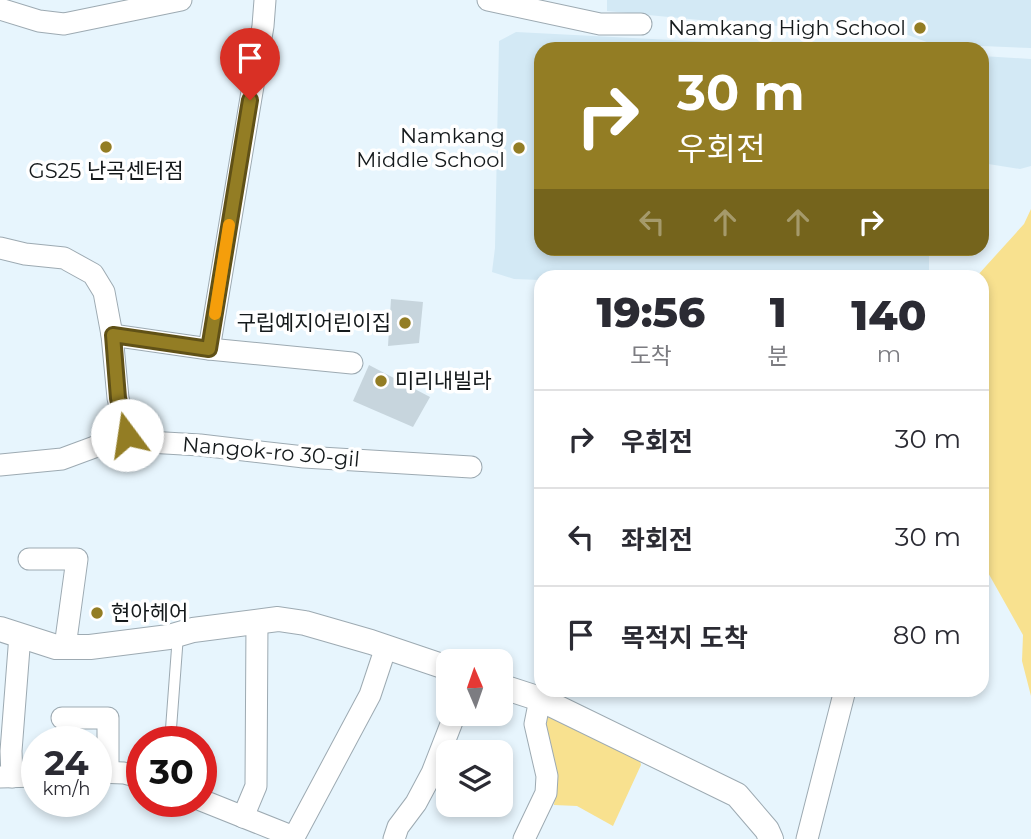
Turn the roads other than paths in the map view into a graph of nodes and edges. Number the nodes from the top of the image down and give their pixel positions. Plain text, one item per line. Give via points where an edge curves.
1 (181, 0) edge
2 (265, 0) edge
3 (488, 0) edge
4 (0, 9) edge
5 (641, 23) dead end
6 (0, 248) edge
7 (113, 335) junction
8 (209, 349) junction
9 (352, 363) dead end
10 (127, 435) junction
11 (0, 449) edge
12 (0, 465) edge
13 (471, 467) dead end
14 (29, 559) dead end
15 (257, 622) junction
16 (10, 632) edge
17 (178, 635) junction
18 (65, 646) junction
19 (386, 647) junction
20 (436, 664) edge
21 (513, 690) edge
22 (843, 697) edge
23 (540, 699) junction
24 (62, 719) dead end
25 (107, 726) edge
26 (171, 726) edge
27 (450, 726) edge
28 (6, 777) edge
29 (217, 806) edge
30 (243, 817) junction
31 (293, 839) edge
32 (394, 839) edge
33 (524, 839) edge
34 (771, 839) edge
35 (807, 839) edge

1 - 4 street via 64,24
2 - 8 street
3 - 5 street via 600,24
6 - 7 street via 64,258 93,274 104,292
7 - 8 street
7 - 10 street via 118,398
8 - 9 street
10 - 12 street via 62,459
10 - 13 street, Nangok-ro 30-gil via 148,442 304,457
11 - 12 street
14 - 18 street via 77,559
15 - 17 street
15 - 19 street via 305,624
15 - 30 street via 256,786
16 - 18 street
16 - 28 street via 11,751
17 - 18 street
17 - 26 lane
19 - 20 street
19 - 31 street via 370,695
21 - 23 street
22 - 35 street
23 - 33 street via 535,724 547,776 546,793
23 - 34 street via 737,795
24 - 25 street via 108,718
27 - 32 street via 432,773
29 - 30 street
30 - 31 street

